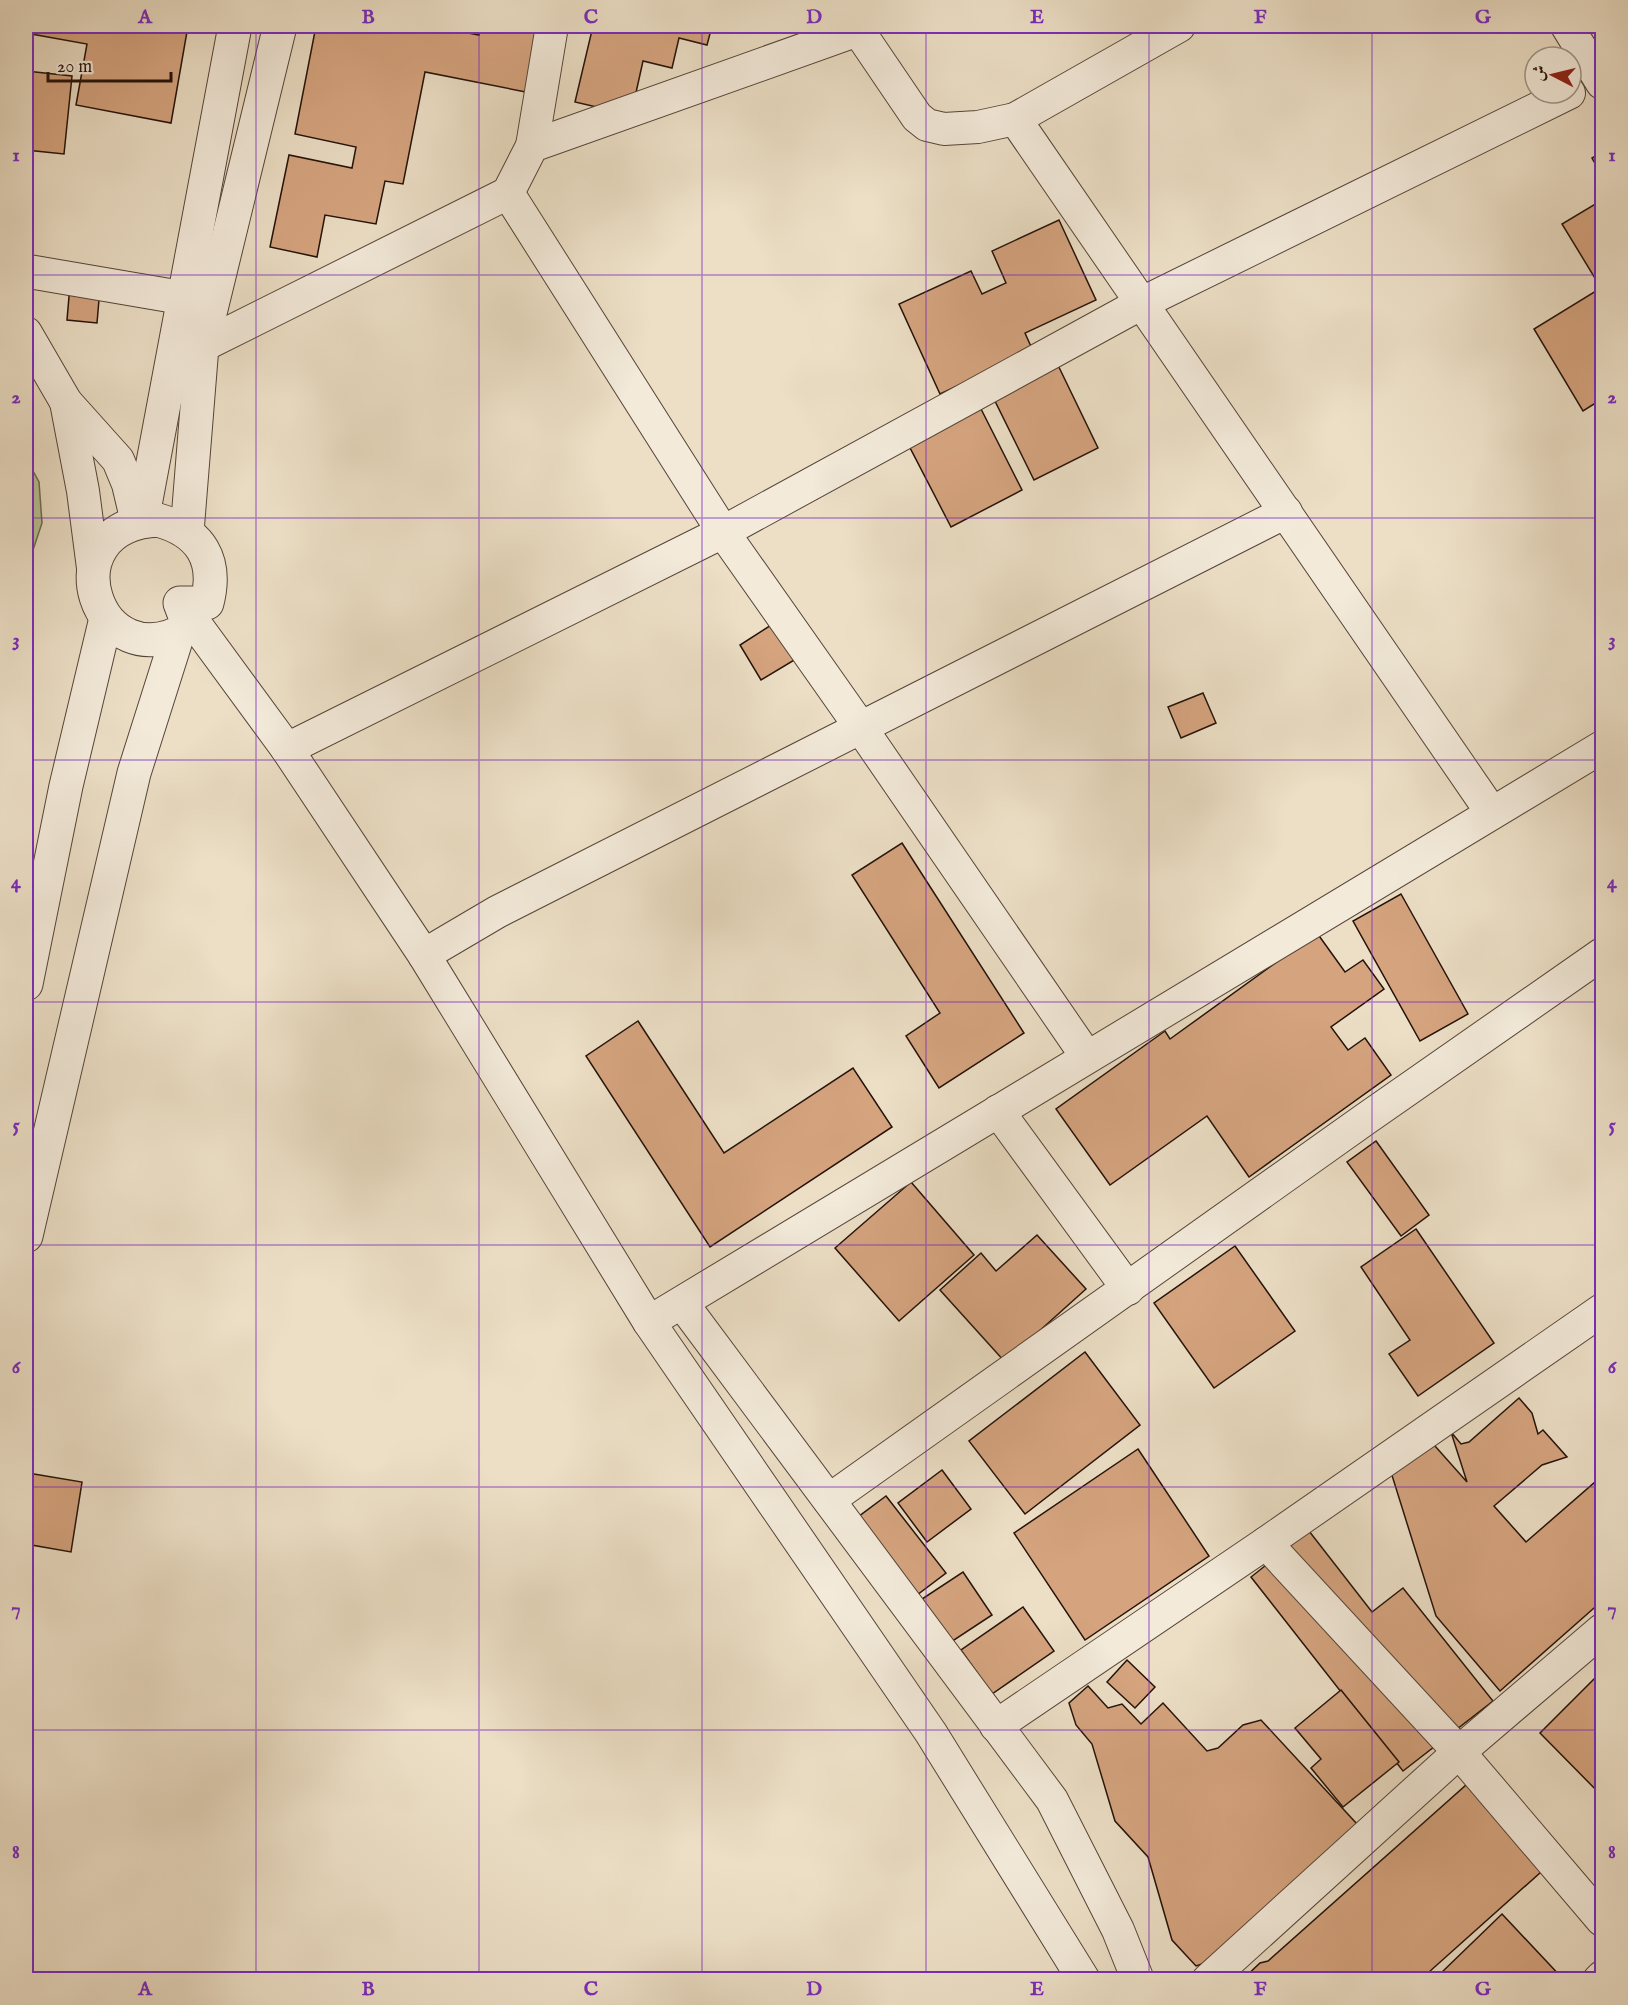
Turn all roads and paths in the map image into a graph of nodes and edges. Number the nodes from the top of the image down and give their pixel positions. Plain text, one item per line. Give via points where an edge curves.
1 (235, 26) edge
2 (280, 26) edge
3 (552, 26) edge
4 (1179, 26) edge
5 (1567, 26) edge
6 (859, 28) edge
7 (1601, 80) edge
8 (1583, 87) edge
9 (1544, 105) edge
10 (1015, 119) junction
11 (532, 146) junction
12 (508, 192) junction
13 (26, 271) edge
14 (184, 298) junction
15 (1142, 303) junction
16 (26, 333) edge
17 (202, 346) junction
18 (66, 402) junction
19 (1286, 512) junction
20 (139, 521) junction
21 (187, 532) junction
22 (723, 532) junction
23 (93, 568) junction
24 (106, 618) junction
25 (179, 618) junction
26 (861, 728) junction
27 (1602, 747) edge
28 (287, 749) junction
29 (1492, 813) junction
30 (1602, 954) edge
31 (424, 955) junction
32 (26, 984) edge
33 (1087, 1057) junction
34 (998, 1111) junction
35 (26, 1236) edge
36 (1128, 1289) junction
37 (682, 1303) junction
38 (1602, 1310) edge
39 (649, 1322) junction
40 (829, 1500) junction
41 (1266, 1543) junction
42 (1602, 1630) edge
43 (996, 1726) junction
44 (1460, 1752) junction
45 (1602, 1920) edge
46 (1084, 1980) edge
47 (1138, 1980) edge
48 (1208, 1980) edge

1 - 14 street
2 - 17 street
3 - 11 street
4 - 10 street
5 - 7 street
6 - 10 street via 917,117 927,125 978,128
6 - 11 street
7 - 8 street
9 - 15 street
10 - 15 street
11 - 12 street
12 - 17 street
12 - 22 street
13 - 14 street
14 - 20 street
15 - 19 street
15 - 22 street
16 - 18 street
17 - 21 street
18 - 20 street via 118,460
18 - 23 street
19 - 26 street
19 - 29 street
20 - 21 street via 158,520
20 - 23 street via 108,539
21 - 25 street via 207,557 211,588 207,603
22 - 26 street
22 - 28 street
23 - 24 street via 94,595
24 - 25 street via 131,636 147,640 163,639
24 - 32 street via 66,786
25 - 28 street
25 - 35 street via 134,774
26 - 31 street via 497,912
26 - 33 street
27 - 29 street
28 - 31 street
29 - 33 street
30 - 36 street
31 - 39 street
33 - 34 street
34 - 36 street
34 - 37 street
36 - 40 street
37 - 39 street
37 - 40 street
38 - 41 street
39 - 46 street via 932,1733
40 - 43 street
41 - 43 street
41 - 44 street
42 - 44 street
43 - 47 street via 1052,1800 1118,1930
44 - 45 street
44 - 48 street

